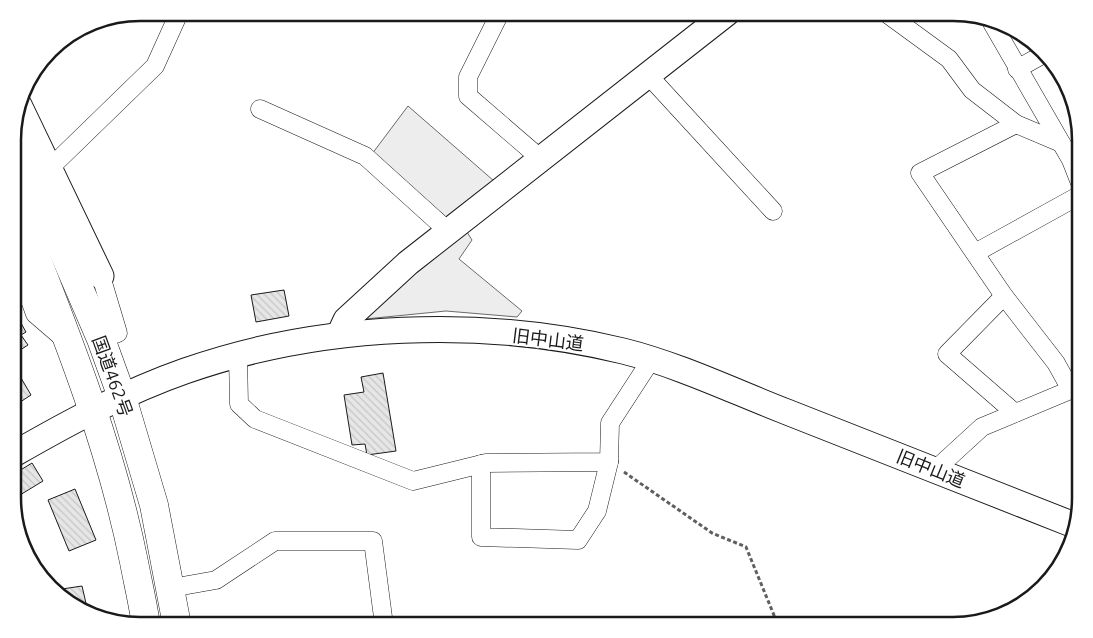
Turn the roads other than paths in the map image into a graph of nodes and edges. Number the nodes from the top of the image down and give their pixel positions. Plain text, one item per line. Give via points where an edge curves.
1 (175, 21) edge
2 (496, 21) edge
3 (717, 21) edge
4 (898, 21) edge
5 (995, 29) edge
6 (1038, 57) edge
7 (1017, 69) junction
8 (648, 75) junction
9 (260, 109) dead end
10 (24, 115) edge
11 (1016, 124) junction
12 (1061, 143) junction
13 (21, 153) edge
14 (541, 159) junction
15 (1071, 164) edge
16 (50, 168) junction
17 (1071, 200) edge
18 (773, 211) dead end
19 (21, 219) edge
20 (448, 231) junction
21 (975, 253) junction
22 (21, 275) edge
23 (101, 276) joint
24 (1004, 296) junction
25 (339, 335) junction
26 (101, 339) junction
27 (68, 342) junction
28 (238, 356) junction
29 (651, 360) junction
30 (1071, 382) edge
31 (1071, 390) edge
32 (122, 397) junction
33 (93, 411) junction
34 (1015, 413) junction
35 (21, 450) edge
36 (609, 462) junction
37 (481, 464) junction
38 (935, 470) junction
39 (1069, 523) edge
40 (171, 588) junction
41 (144, 617) edge
42 (176, 617) edge
43 (383, 617) edge

1 - 16 street via 155,66
2 - 14 street via 468,77 468,96
3 - 8 main road
4 - 11 street via 949,59 972,90
5 - 7 street
6 - 7 street
7 - 12 street
8 - 14 main road
8 - 18 street
9 - 20 street via 365,156
10 - 16 main road
11 - 12 street
11 - 21 street via 920,173
12 - 15 street
13 - 26 highway, 国道462号
14 - 20 main road
16 - 23 main road
17 - 21 street
19 - 27 highway, 国道462号
20 - 25 main road via 408,262 346,320
21 - 24 street
22 - 27 street via 35,314
23 - 26 street via 118,333
24 - 30 street
24 - 34 street via 947,354
25 - 28 main road, 旧中山道
25 - 29 main road, 旧中山道 via 393,330 517,334 572,341
26 - 32 highway, 国道462号
27 - 33 highway, 国道462号
28 - 32 main road, 旧中山道 via 187,370
28 - 37 street via 238,404 255,418 413,481
29 - 36 street via 610,423
29 - 38 main road, 旧中山道
31 - 34 street
32 - 33 main road, 旧中山道
32 - 40 highway, 国道462号 via 154,505
33 - 35 main road, 旧中山道
33 - 41 highway, 国道462号 via 124,514
34 - 38 street via 982,427
36 - 37 street
36 - 37 street via 597,511 578,540 481,537
38 - 39 main road, 旧中山道
40 - 42 highway, 国道462号
40 - 43 street via 216,580 275,541 373,541

